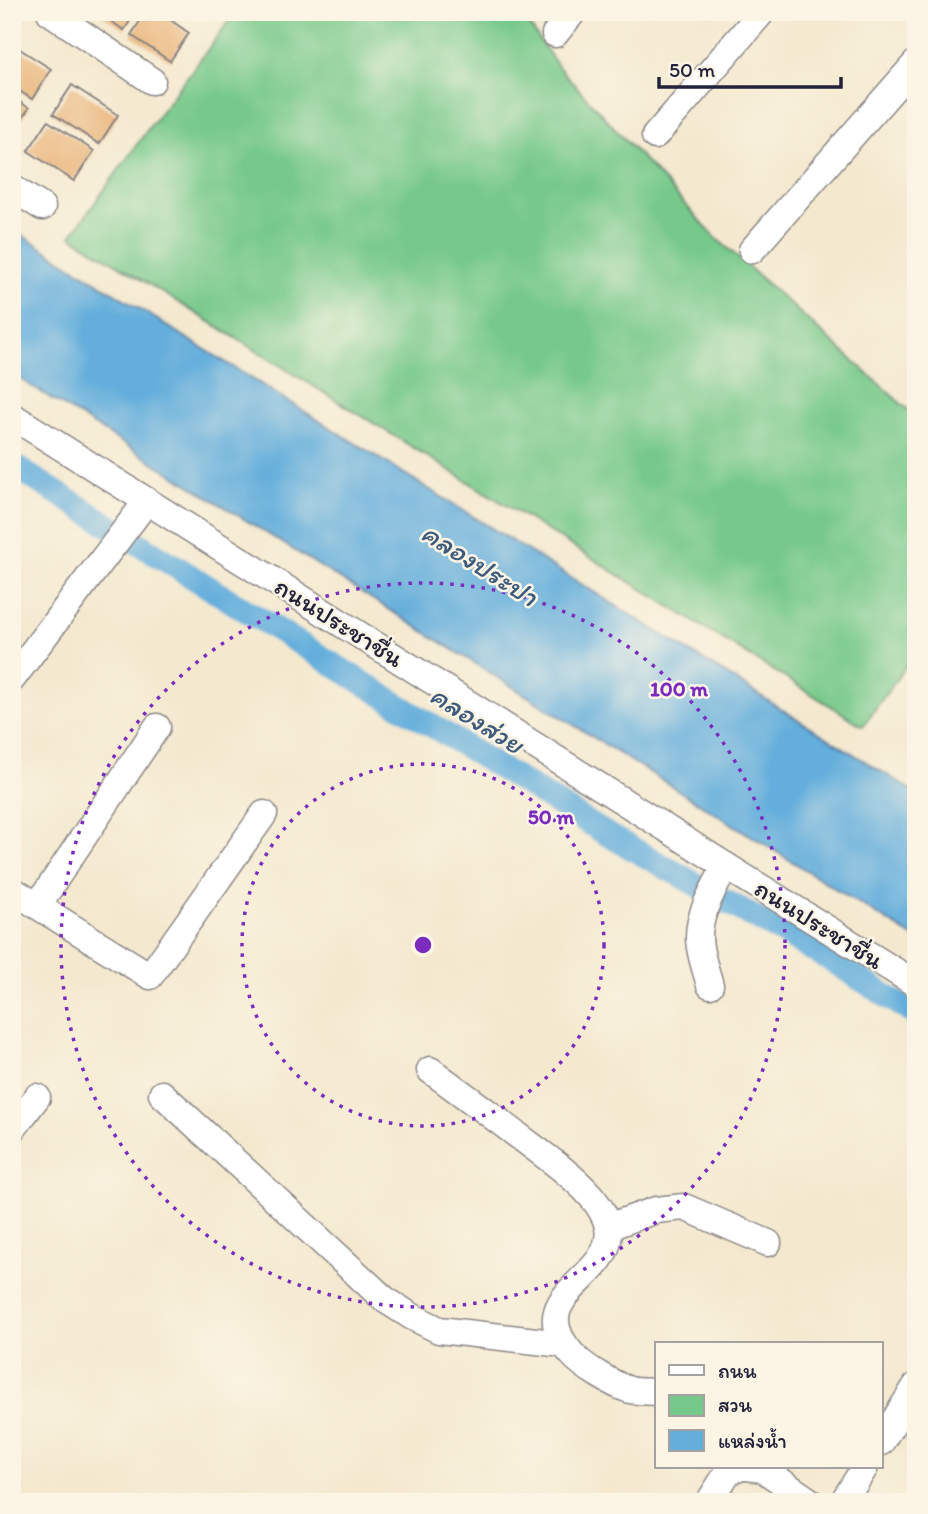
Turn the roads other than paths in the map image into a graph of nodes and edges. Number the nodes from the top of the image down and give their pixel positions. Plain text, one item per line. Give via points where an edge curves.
1 (50, 12) edge
2 (573, 12) edge
3 (761, 12) edge
4 (555, 34) dead end
5 (916, 63) edge
6 (152, 81) dead end
7 (655, 136) dead end
8 (12, 188) edge
9 (43, 207) dead end
10 (752, 250) dead end
11 (12, 415) edge
12 (147, 501) junction
13 (12, 679) edge
14 (157, 727) dead end
15 (264, 814) dead end
16 (716, 883) junction
17 (12, 890) edge
18 (38, 905) junction
19 (916, 984) edge
20 (710, 985) dead end
21 (430, 1070) dead end
22 (162, 1094) dead end
23 (37, 1097) dead end
24 (12, 1130) edge
25 (608, 1227) junction
26 (768, 1243) dead end
27 (562, 1344) junction
28 (916, 1386) edge
29 (655, 1392) edge
30 (883, 1439) edge
31 (748, 1468) edge
32 (755, 1468) edge
33 (864, 1468) edge
34 (709, 1502) edge
35 (811, 1502) edge
36 (843, 1502) edge

1 - 6 street
2 - 4 street
3 - 7 street
5 - 10 street
8 - 9 street
11 - 12 street, ถนนประชาชื่น
12 - 13 street
12 - 16 street, ถนนประชาชื่น
14 - 18 street
15 - 18 street via 150,976
16 - 19 street, ถนนประชาชื่น
16 - 20 street via 699,939
17 - 18 street
21 - 25 street via 554,1162 590,1195
22 - 27 street via 384,1299 411,1316 439,1330
23 - 24 street
25 - 26 street via 656,1210 684,1208
25 - 27 street via 607,1246 555,1312
27 - 29 street via 599,1374 632,1391
28 - 30 street
31 - 34 street via 728,1472
32 - 35 street
33 - 36 street

